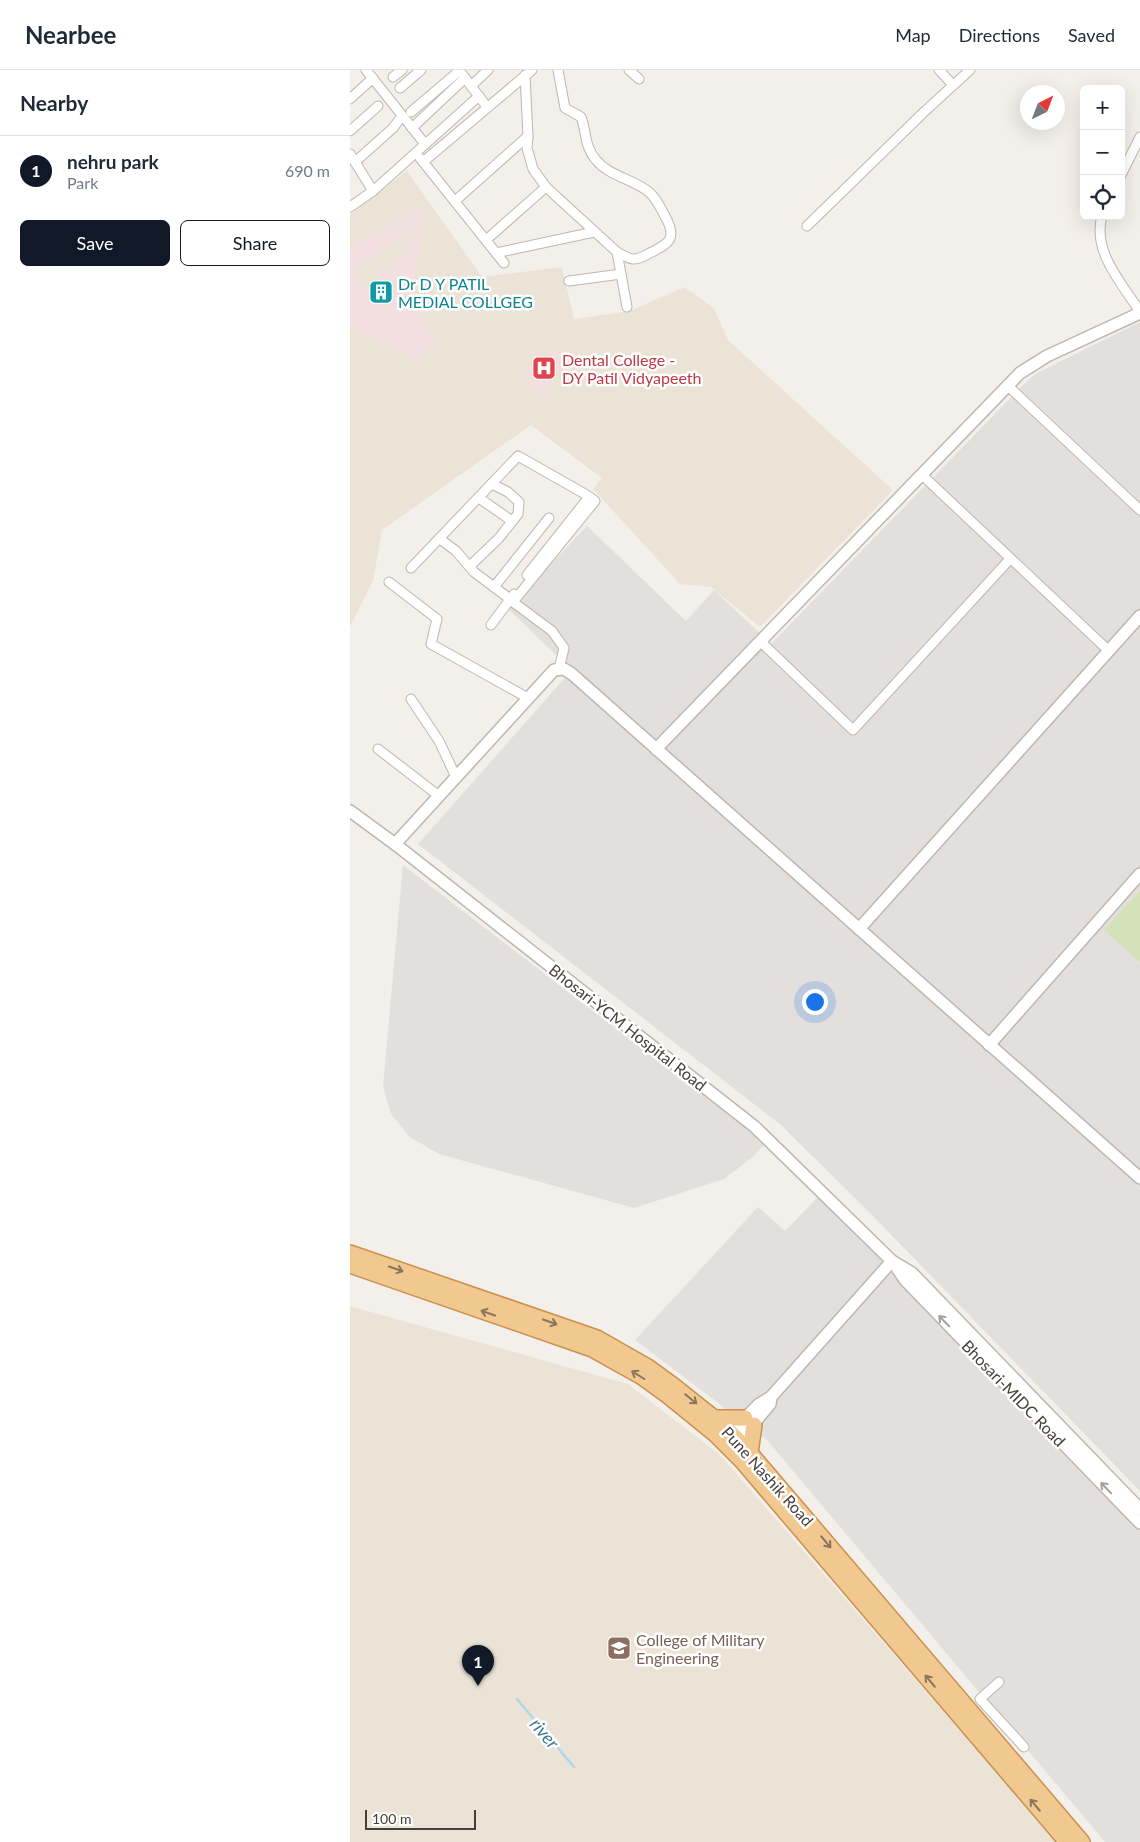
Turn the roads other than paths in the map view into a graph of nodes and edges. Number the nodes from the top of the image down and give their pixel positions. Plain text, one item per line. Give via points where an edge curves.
1 (366, 70) edge
2 (402, 70) edge
3 (421, 70) edge
4 (459, 70) edge
5 (488, 70) edge
6 (558, 70) edge
7 (629, 70) edge
8 (939, 70) edge
9 (970, 70) edge
10 (528, 73) edge
11 (393, 77) dead end
12 (373, 78) junction
13 (639, 79) dead end
14 (468, 82) junction
15 (953, 85) junction
16 (400, 88) dead end
17 (479, 96) junction
18 (350, 99) edge
19 (378, 106) dead end
20 (488, 107) junction
21 (407, 114) junction
22 (412, 128) junction
23 (350, 131) edge
24 (528, 136) junction
25 (1140, 137) edge
26 (425, 144) junction
27 (415, 152) junction
28 (353, 158) edge
29 (423, 162) junction
30 (1125, 167) edge
31 (546, 186) junction
32 (373, 191) junction
33 (455, 201) junction
34 (350, 207) edge
35 (1101, 220) edge
36 (807, 226) dead end
37 (594, 232) junction
38 (486, 240) junction
39 (617, 252) junction
40 (496, 253) junction
41 (504, 263) dead end
42 (621, 274) junction
43 (569, 281) dead end
44 (627, 307) dead end
45 (1140, 312) edge
46 (1007, 385) junction
47 (921, 474) junction
48 (492, 484) junction
49 (479, 498) junction
50 (1140, 510) edge
51 (549, 518) dead end
52 (512, 521) junction
53 (440, 539) junction
54 (1010, 558) junction
55 (470, 566) junction
56 (411, 568) dead end
57 (389, 582) dead end
58 (494, 587) junction
59 (512, 600) junction
60 (1140, 616) edge
61 (492, 626) dead end
62 (760, 641) junction
63 (1109, 651) junction
64 (559, 669) junction
65 (528, 698) junction
66 (411, 699) dead end
67 (378, 749) dead end
68 (656, 749) junction
69 (456, 778) junction
70 (439, 796) junction
71 (350, 810) edge
72 (395, 844) junction
73 (1140, 874) edge
74 (859, 929) junction
75 (990, 1045) junction
76 (1140, 1178) edge
77 (350, 1253) edge
78 (892, 1261) junction
79 (350, 1265) edge
80 (714, 1418) junction
81 (750, 1421) junction
82 (731, 1441) junction
83 (750, 1453) junction
84 (1140, 1509) edge
85 (1140, 1523) edge
86 (999, 1682) dead end
87 (1024, 1746) dead end
88 (1067, 1842) edge
89 (1082, 1842) edge

1 - 12 street
2 - 11 street
3 - 16 street
4 - 14 street
4 - 21 street
5 - 14 street
6 - 39 street via 565,108 581,117 585,142 597,161 647,191 671,227 668,243 638,260
7 - 13 street
8 - 15 street
9 - 15 street
10 - 20 street
10 - 24 street
12 - 18 street
12 - 21 street
14 - 17 street
14 - 22 street
15 - 36 street
17 - 20 street
17 - 26 street
19 - 23 street
20 - 29 street
21 - 22 street
21 - 28 street
22 - 26 street
24 - 31 street via 527,148 533,170
24 - 33 street
25 - 30 street
26 - 27 street
27 - 29 street
27 - 32 street
28 - 32 street
29 - 33 street
31 - 37 street
31 - 38 street
32 - 34 street
33 - 38 street
35 - 45 street via 1099,234 1107,260
37 - 39 street
37 - 40 street
38 - 40 street
39 - 42 street
40 - 41 street
42 - 43 street
42 - 44 street
45 - 46 street via 1047,356
46 - 47 street
46 - 50 street
47 - 54 street
47 - 62 street
48 - 49 street
48 - 52 street via 519,502 518,514
48 - 59 street via 518,456 595,501
49 - 52 street
49 - 53 street
51 - 58 street
52 - 55 street
53 - 55 street
53 - 56 street
54 - 62 street via 854,730
54 - 63 street
55 - 58 street
57 - 65 street via 437,619 431,644
58 - 59 street
59 - 61 street
59 - 64 street via 552,631 564,648
60 - 63 street
62 - 68 street
63 - 74 street
64 - 65 street via 554,670
64 - 68 street via 572,674
65 - 69 street
66 - 69 street via 439,740
67 - 70 street
68 - 74 street
69 - 70 street
70 - 72 street
71 - 72 street, Bhosari-YCM Hospital Road
72 - 78 street, Bhosari-YCM Hospital Road via 755,1127
73 - 75 street
74 - 75 street
75 - 76 street
77 -> 80 highway, Pune Nashik Road via 597,1338 648,1367
78 - 81 street via 771,1397 770,1404
78 - 84 street, Bhosari-MIDC Road via 912,1273
85 -> 78 street, Bhosari-MIDC Road via 905,1280
82 -> 79 highway, Pune Nashik Road via 642,1377 592,1349
80 - 81 highway
80 - 82 highway, Pune Nashik Road
81 - 82 street
81 - 83 highway
82 - 83 highway, Pune Nashik Road
88 -> 82 highway, Pune Nashik Road
83 -> 89 highway, Pune Nashik Road
86 - 87 street via 980,1700

